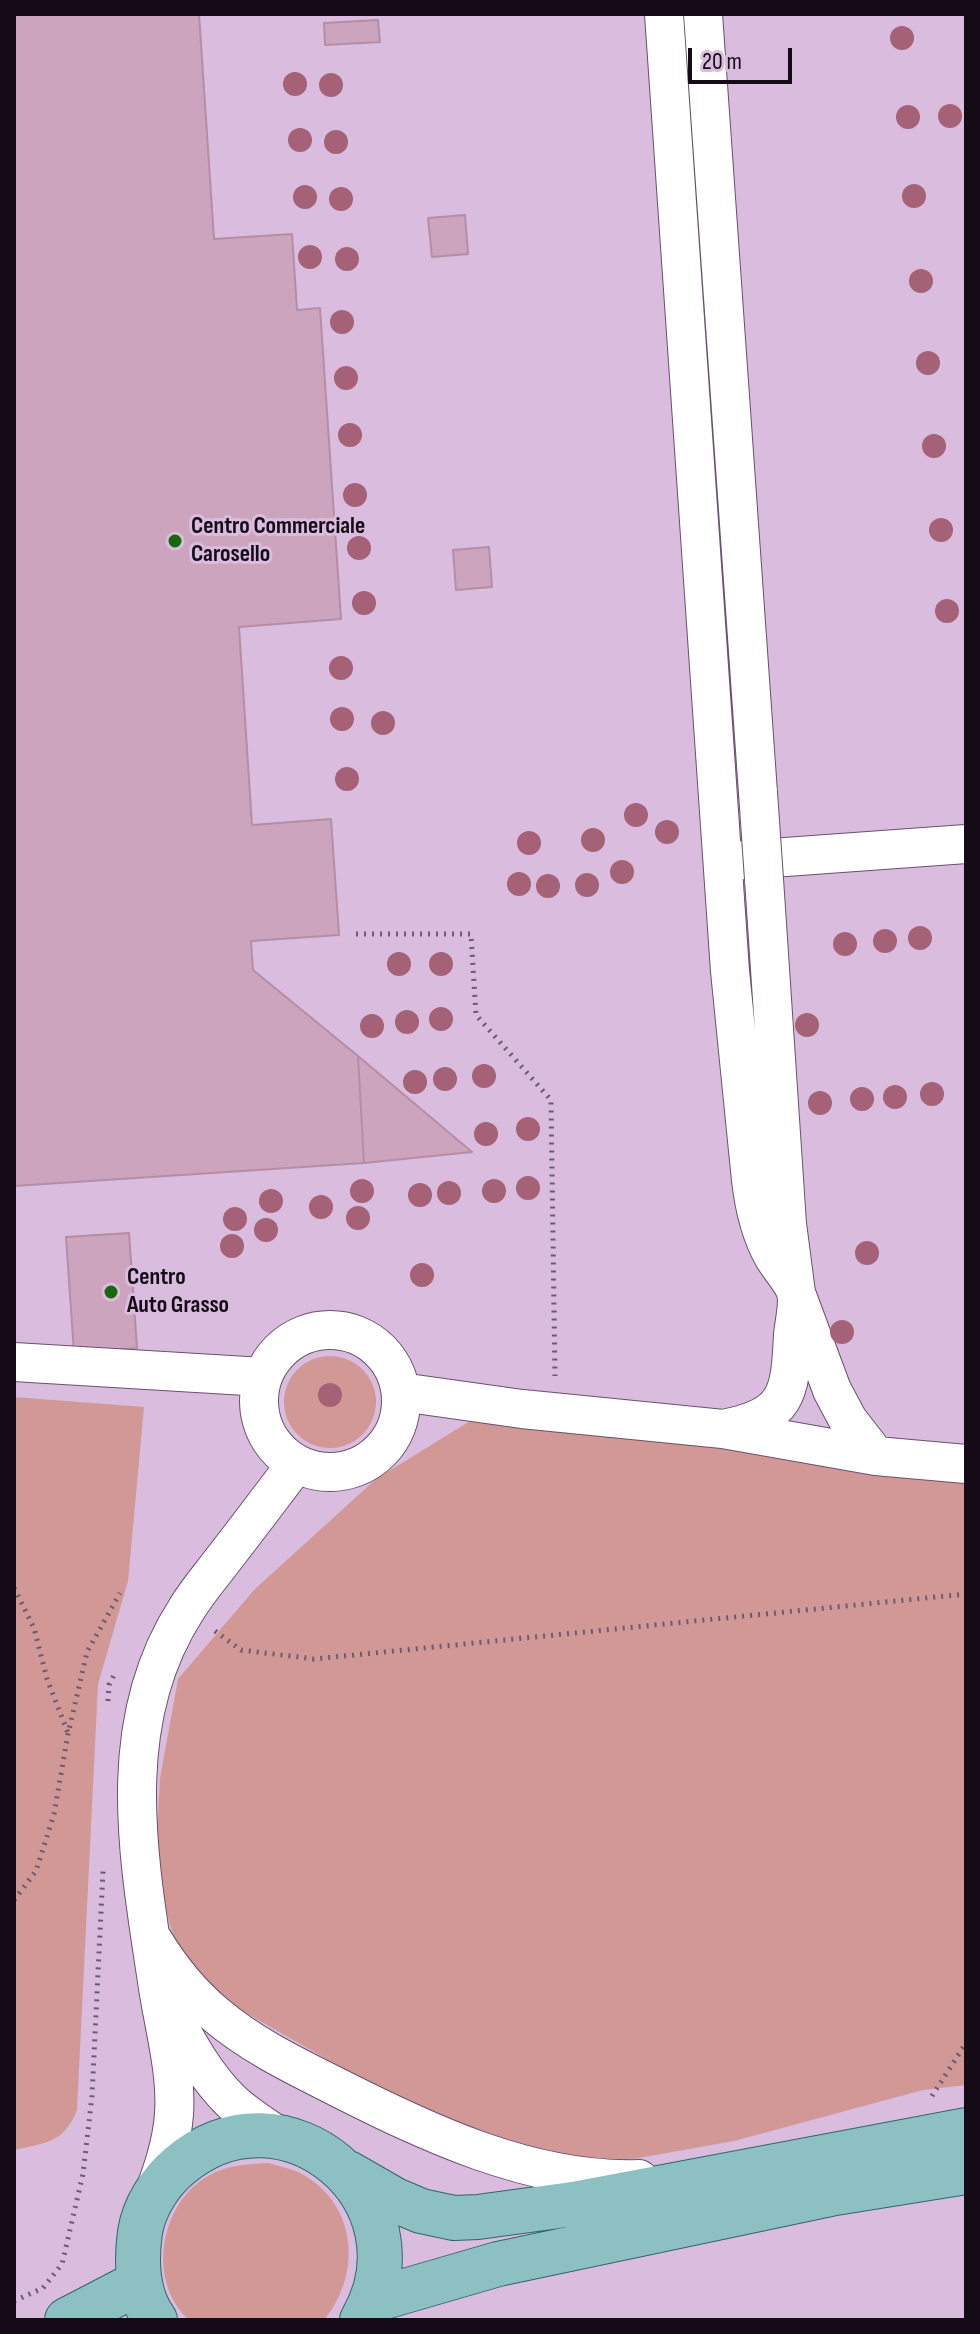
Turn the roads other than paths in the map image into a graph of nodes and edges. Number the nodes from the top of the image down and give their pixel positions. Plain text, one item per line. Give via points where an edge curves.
1 (664, 14) edge
2 (703, 14) edge
3 (966, 844) edge
4 (724, 862) junction
5 (796, 1293) junction
6 (14, 1362) edge
7 (263, 1377) junction
8 (401, 1392) junction
9 (723, 1429) junction
10 (876, 1456) junction
11 (296, 1464) junction
12 (966, 1464) edge
13 (150, 1934) junction
14 (158, 1989) junction
15 (966, 2130) edge
16 (277, 2135) junction
17 (966, 2172) edge
18 (348, 2173) junction
19 (713, 2176) junction
20 (152, 2198) junction
21 (148, 2301) edge
22 (368, 2310) edge
23 (67, 2320) edge

1 - 4 lane
2 - 5 lane, bridge
3 - 4 lane
4 - 5 lane via 752,1194 764,1237
5 - 9 lane via 786,1394 760,1418
5 - 10 lane via 835,1398
6 - 7 lane
7 - 8 lane via 277,1354 295,1339 339,1330 380,1350 394,1369
7 - 11 lane via 259,1402 264,1427 276,1449
8 - 9 lane
8 - 11 lane via 400,1418 390,1442 371,1460 347,1471 321,1472
9 - 10 lane
10 - 12 lane
11 - 13 lane via 186,1609 149,1695 136,1765 140,1866
13 - 14 lane
13 - 19 lane via 175,1973 215,2015 282,2059 401,2119 572,2176
14 - 16 lane via 214,2082
14 - 20 lane via 174,2111 168,2154
15 - 19 main road
16 - 18 main road via 316,2148
16 - 20 main road via 218,2141 169,2174
17 - 22 main road via 835,2193 498,2264
18 - 19 main road via 408,2206 466,2218 573,2204
18 - 22 main road via 368,2201 379,2233 381,2267
20 - 21 main road via 137,2253
21 - 23 main road

